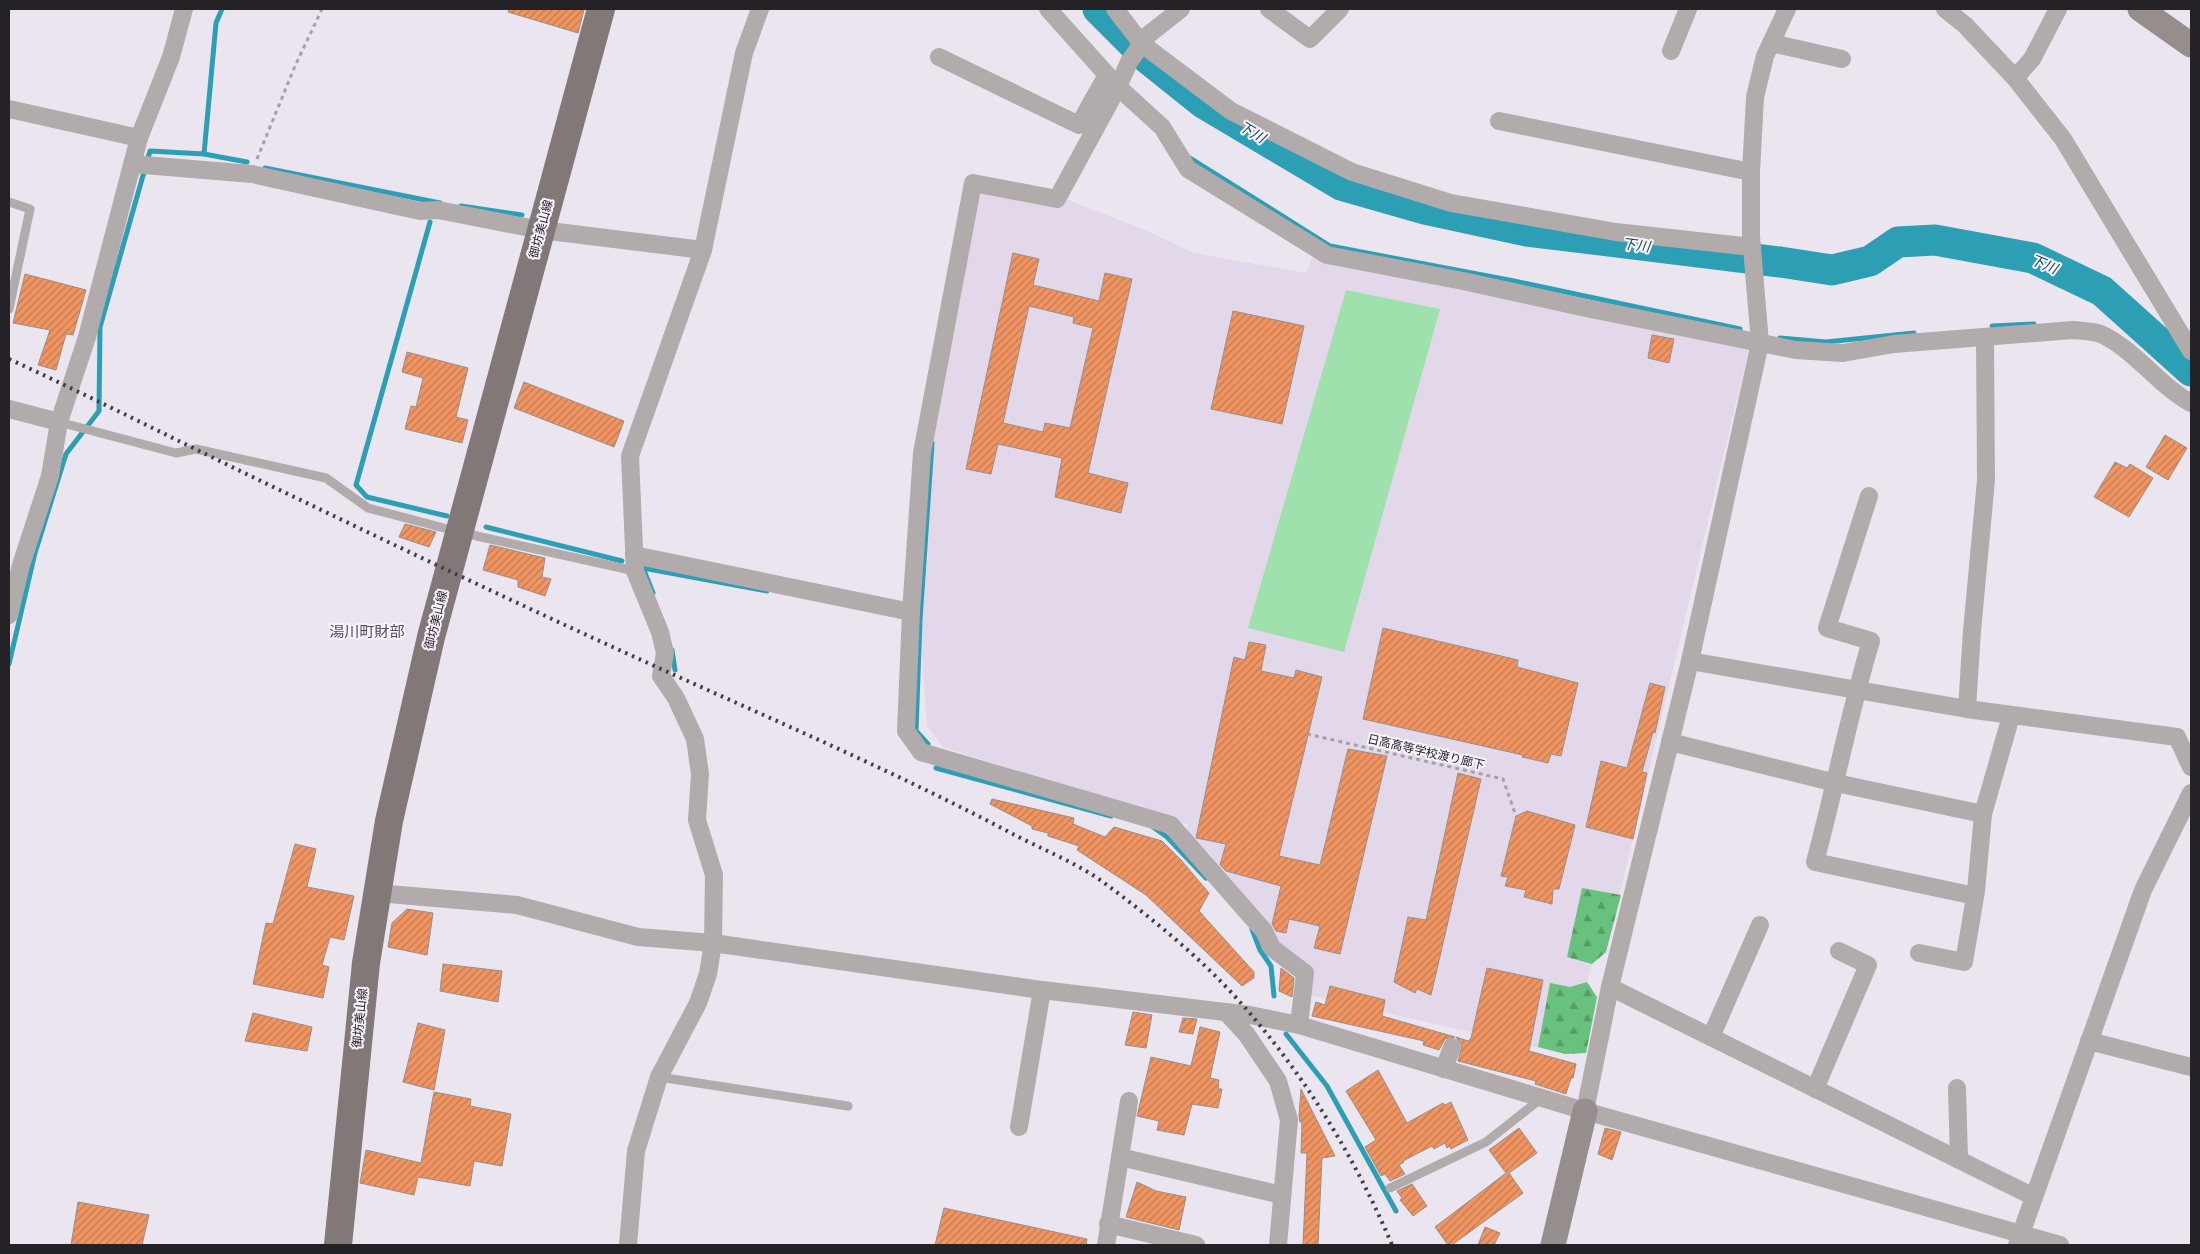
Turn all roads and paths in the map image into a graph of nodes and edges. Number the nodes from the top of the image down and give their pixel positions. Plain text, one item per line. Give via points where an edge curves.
1 (184, 9) edge
2 (322, 9) edge
3 (601, 9) edge
4 (760, 9) edge
5 (1048, 9) edge
6 (1115, 9) edge
7 (1181, 9) edge
8 (1269, 9) edge
9 (1340, 9) edge
10 (1688, 9) edge
11 (1787, 9) edge
12 (1945, 9) edge
13 (2058, 9) edge
14 (2140, 9) edge
15 (1770, 43) junction
16 (1142, 44) junction
17 (2191, 45) edge
18 (1672, 51) dead end
19 (939, 57) dead end
20 (1842, 59) dead end
21 (2015, 78) junction
22 (1113, 81) junction
23 (9, 109) edge
24 (1499, 121) dead end
25 (139, 138) junction
26 (132, 164) junction
27 (1751, 172) junction
28 (252, 174) junction
29 (9, 202) edge
30 (541, 230) junction
31 (1752, 247) junction
32 (703, 250) junction
33 (9, 309) edge
34 (1985, 337) junction
35 (1760, 343) junction
36 (2191, 350) edge
37 (2191, 403) edge
38 (9, 409) edge
39 (59, 422) junction
40 (1869, 496) dead end
41 (459, 532) junction
42 (634, 563) junction
43 (911, 612) junction
44 (9, 615) edge
45 (1690, 661) junction
46 (1856, 690) junction
47 (1968, 709) junction
48 (2012, 716) junction
49 (1307, 734) dead end
50 (1670, 742) junction
51 (2191, 767) edge
52 (1836, 783) junction
53 (2191, 793) edge
54 (1982, 814) junction
55 (1516, 816) dead end
56 (377, 893) junction
57 (1975, 896) junction
58 (1760, 924) dead end
59 (714, 943) junction
60 (1839, 950) dead end
61 (1919, 953) dead end
62 (1610, 987) junction
63 (1042, 990) junction
64 (1226, 1012) junction
65 (1299, 1025) junction
66 (1712, 1037) junction
67 (2089, 1041) junction
68 (1452, 1047) dead end
69 (2191, 1067) edge
70 (1444, 1068) junction
71 (659, 1077) junction
72 (1815, 1088) junction
73 (1957, 1088) dead end
74 (1543, 1098) junction
75 (1129, 1100) dead end
76 (848, 1106) dead end
77 (1585, 1111) junction
78 (1019, 1128) dead end
79 (1120, 1157) junction
80 (1959, 1160) junction
81 (1390, 1188) dead end
82 (1282, 1195) junction
83 (2034, 1197) junction
84 (1108, 1224) junction
85 (2019, 1239) edge
86 (338, 1245) edge
87 (628, 1245) edge
88 (1106, 1245) edge
89 (1196, 1245) edge
90 (1278, 1245) edge
91 (1553, 1245) edge
92 (2060, 1245) edge

1 - 25 street via 171,57
2 - 28 path via 295,66
3 - 30 main road, 御坊美山線
4 - 32 street via 744,53
5 - 22 street
6 - 16 street
7 - 16 street via 1148,35
8 - 9 street via 1310,39
10 - 18 street
11 - 15 street
12 - 21 street
13 - 21 street via 2032,59
14 - 17 street
15 - 20 street
15 - 27 street via 1755,97
16 - 22 street
16 - 31 street via 1231,111 1352,172 1451,203 1616,232
19 - 22 street via 1079,125
21 - 36 street via 2062,139
22 - 35 street via 1162,127 1188,169 1327,255
22 - 43 street via 1057,199 974,183 922,453
23 - 25 street
24 - 27 street
25 - 26 street
26 - 28 street
26 - 39 street via 87,337
27 - 31 street
28 - 30 street via 420,211 438,210
29 - 33 lane via 30,209
30 - 32 street
30 - 41 main road, 御坊美山線
31 - 35 street
32 - 42 street via 630,456
34 - 35 street via 1894,344 1843,353 1796,350
34 - 37 street via 2073,330 2102,334 2129,351 2174,394
34 - 47 street via 1986,480
35 - 45 street
38 - 39 street
39 - 41 lane via 176,453 196,449 326,478 368,508
39 - 44 street via 50,476 21,565
40 - 46 street via 1827,628 1871,641
41 - 42 lane
41 - 56 main road, 御坊美山線 via 389,821
42 - 43 street
42 - 59 street via 660,632 665,653 661,676 676,698 695,739 700,774 697,820 714,875
43 - 65 street via 906,730 921,752 1171,825 1264,931 1272,948 1305,972
45 - 46 street
45 - 50 street
46 - 47 street
46 - 52 street
47 - 48 street
48 - 51 street via 2177,738
48 - 54 street
49 - 55 path, 日高高等学校渡り廊下 via 1503,779
50 - 52 street
50 - 62 street
52 - 54 street
52 - 57 street via 1815,862
53 - 67 street via 2143,890
54 - 57 street
56 - 59 street via 517,904 638,937
56 - 86 main road, 御坊美山線 via 366,963
57 - 61 street via 1964,962
58 - 66 street
59 - 63 street
59 - 71 street via 698,1003
60 - 72 street via 1868,965
62 - 66 street
62 - 77 street
63 - 64 street
63 - 78 street
64 - 65 street
64 - 82 street via 1278,1080 1289,1120
65 - 70 street
66 - 72 street
67 - 69 street
67 - 83 street
68 - 70 street
70 - 74 street
71 - 76 lane
71 - 87 street via 636,1152
72 - 80 street
73 - 80 street
74 - 77 street
74 - 81 lane via 1486,1142
75 - 79 street
77 - 85 street
77 - 91 street
79 - 82 street
79 - 84 street
80 - 83 street
82 - 90 street
83 - 85 street
84 - 88 street
84 - 89 street
85 - 92 street

